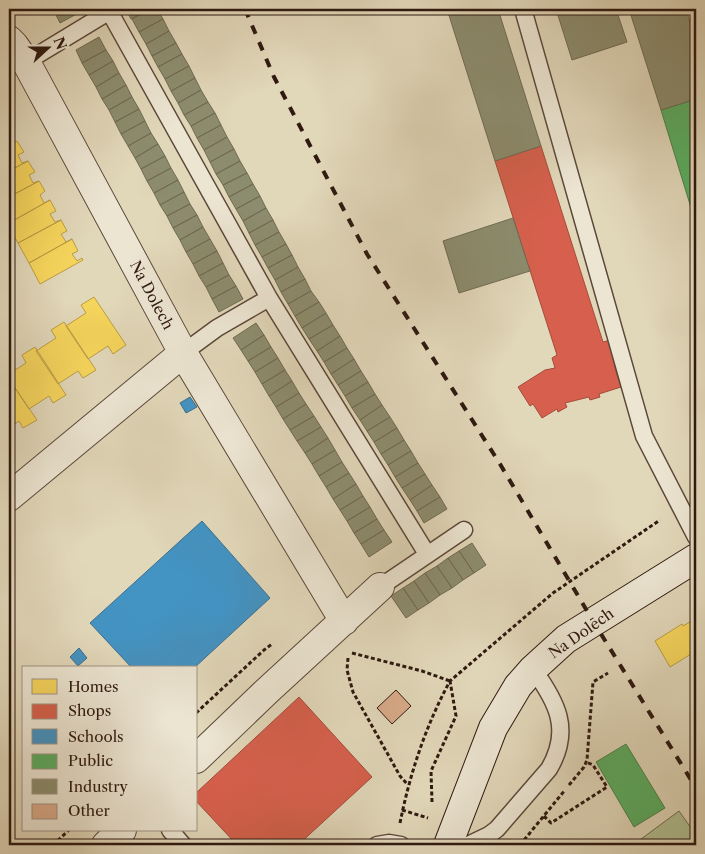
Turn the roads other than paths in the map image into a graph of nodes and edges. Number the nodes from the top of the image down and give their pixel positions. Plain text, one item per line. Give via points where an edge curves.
1 (523, 9) edge
2 (109, 10) edge
3 (9, 40) edge
4 (26, 62) junction
5 (269, 298) junction
6 (183, 352) junction
7 (9, 497) edge
8 (464, 530) dead end
9 (696, 537) edge
10 (427, 554) junction
11 (696, 558) edge
12 (380, 587) joint
13 (344, 621) junction
14 (533, 669) junction
15 (198, 758) edge
16 (120, 832) edge
17 (172, 832) edge
18 (398, 844) edge
19 (106, 845) edge
20 (183, 845) edge
21 (377, 845) edge
22 (448, 845) edge
23 (468, 845) edge

1 - 9 lane via 644,436
2 - 4 lane
2 - 5 lane
3 - 4 street, Na Dolech
4 - 6 street, Na Dolech
5 - 6 lane
5 - 10 lane
6 - 7 street
6 - 13 street, Na Dolech
8 - 10 lane
10 - 12 lane
11 - 14 street, Na Dolech via 573,635
12 - 13 street
13 - 15 street
14 - 22 street, Na Dolech via 518,686 492,728
14 - 23 lane via 557,708 560,736 555,759 550,769 497,829
16 - 19 street
17 - 20 lane
18 - 21 lane

